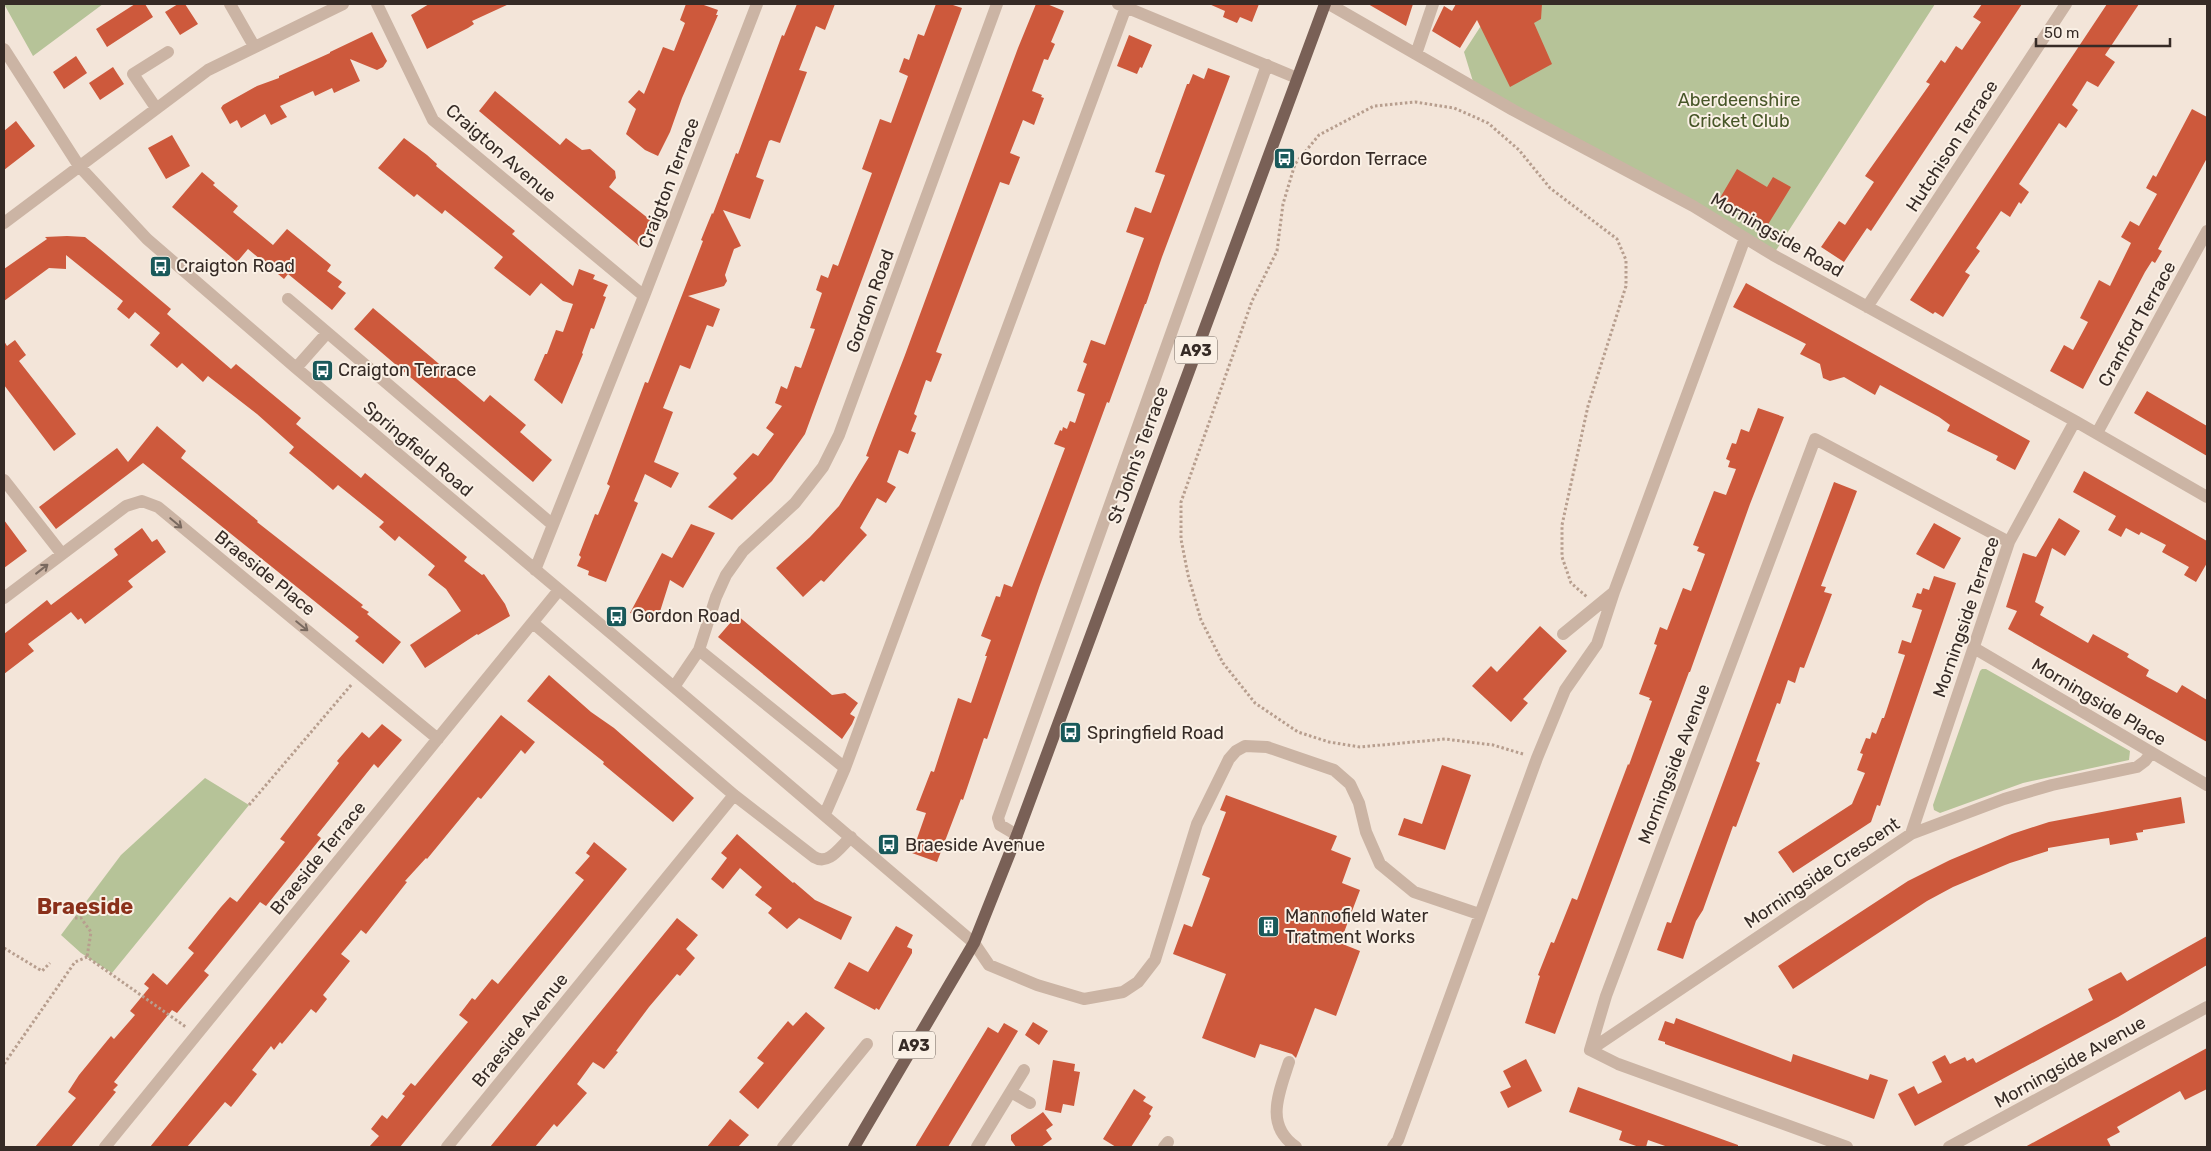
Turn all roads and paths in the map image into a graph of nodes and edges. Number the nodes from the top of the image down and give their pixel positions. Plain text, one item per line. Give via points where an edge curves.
1 (230, 4) edge
2 (343, 4) edge
3 (377, 4) edge
4 (757, 4) edge
5 (997, 4) edge
6 (1325, 4) edge
7 (1329, 4) edge
8 (1433, 4) edge
9 (2066, 4) edge
10 (1122, 6) edge
11 (254, 46) junction
12 (4, 49) edge
13 (168, 52) dead end
14 (1416, 54) junction
15 (1267, 65) junction
16 (1297, 78) junction
17 (156, 108) junction
18 (79, 166) junction
19 (4, 223) edge
20 (2207, 231) edge
21 (1745, 238) junction
22 (2203, 251) edge
23 (644, 296) junction
24 (288, 299) dead end
25 (1867, 307) junction
26 (327, 333) junction
27 (296, 368) junction
28 (2075, 421) junction
29 (2097, 433) junction
30 (4, 480) edge
31 (2207, 497) edge
32 (553, 525) junction
33 (2009, 542) junction
34 (62, 554) junction
35 (535, 570) junction
36 (559, 590) junction
37 (1614, 592) junction
38 (4, 598) edge
39 (1588, 599) dead end
40 (533, 623) junction
41 (1563, 634) dead end
42 (1974, 648) junction
43 (699, 650) junction
44 (360, 674) junction
45 (674, 687) junction
46 (438, 739) junction
47 (2150, 753) junction
48 (1537, 758) junction
49 (844, 768) junction
50 (2207, 784) edge
51 (734, 796) junction
52 (249, 805) dead end
53 (825, 814) junction
54 (1911, 834) junction
55 (1016, 835) junction
56 (851, 837) junction
57 (1479, 914) junction
58 (74, 918) dead end
59 (974, 943) junction
60 (4, 948) edge
61 (87, 957) junction
62 (50, 963) dead end
63 (2207, 1007) edge
64 (196, 1035) junction
65 (867, 1044) dead end
66 (1590, 1050) junction
67 (1289, 1062) dead end
68 (4, 1064) edge
69 (1024, 1070) dead end
70 (1011, 1092) junction
71 (1030, 1103) dead end
72 (105, 1147) edge
73 (447, 1147) edge
74 (783, 1147) edge
75 (854, 1147) edge
76 (977, 1147) edge
77 (1296, 1147) edge
78 (1393, 1147) edge
79 (1847, 1147) edge
80 (1949, 1147) edge

1 - 11 street
2 - 11 street
3 - 23 street, Craigton Avenue via 433,120
4 - 23 street, Craigton Terrace
5 - 43 street, Gordon Road via 839,436 823,467 795,503 743,551 726,574
6 - 16 main road, St John's Terrace / A93
7 - 14 street, Morningside Road
8 - 14 street
9 - 25 street, Hutchison Terrace
10 - 15 street
10 - 49 street
11 - 17 street via 208,70
12 - 18 street, Springfield Road
13 - 17 street via 133,74
14 - 21 street, Morningside Road via 1693,206
15 - 16 street
15 - 55 street, St John's Terrace via 998,818 1000,826
16 - 55 main road, St John's Terrace / A93
17 - 18 street
18 - 19 street
18 - 27 street, Springfield Road via 148,239
20 - 22 street, Cranford Terrace
21 - 25 street, Morningside Road
21 - 37 street
22 - 29 street, Cranford Terrace
23 - 32 street, Craigton Terrace
24 - 26 street
25 - 28 street, Morningside Road
26 - 27 street
26 - 32 street
27 - 35 street, Springfield Road
28 - 29 street, Morningside Road
28 - 33 street, Morningside Terrace
29 - 31 street, Morningside Road
30 - 34 street
32 - 35 street, Craigton Terrace
33 - 42 street, Morningside Terrace
33 - 66 street, Morningside Avenue via 1814,439 1606,996
38 -> 34 street, Braeside Place
34 -> 44 street, Braeside Place via 126,506 142,501 158,507
35 - 36 street, Springfield Road
36 - 40 street, Braeside Terrace
36 - 45 street, Springfield Road
37 - 41 street
37 - 48 street via 1597,644 1565,690
39 - 48 path via 1571,584 1562,557 1562,525 1588,406 1626,286 1626,260 1617,239 1550,188 1518,150 1488,123 1454,108 1415,102 1374,106 1319,135 1295,164 1283,204 1277,250 1252,301 1182,502 1181,539 1188,576 1201,620 1223,663 1255,703 1298,732 1360,747 1445,739 1493,745
40 - 46 street, Braeside Terrace
40 - 51 street
42 - 47 street, Morningside Place
42 - 54 street, Morningside Terrace
43 - 45 street, Gordon Road
43 - 49 street
44 - 46 street, Braeside Place
44 - 52 path
45 - 53 street, Springfield Road
46 - 64 street, Braeside Terrace
47 - 50 street, Morningside Place
47 - 54 street, Morningside Crescent via 2137,767 2004,799
48 - 57 street
49 - 53 street
51 - 56 street via 820,861 828,860
51 - 73 street, Braeside Avenue
53 - 56 street, Springfield Road
54 - 66 street, Morningside Crescent
55 - 59 main road, St John's Terrace / A93
56 - 59 street, Springfield Road
57 - 59 street, Springfield Road via 1414,892 1380,864 1350,784 1334,770 1267,747 1245,746 1229,760 1197,824 1155,960 1138,982 1123,992 1084,1000 989,965
57 - 78 street
58 - 61 path via 81,918 91,932
59 - 75 main road, A93
60 - 62 path via 42,970
61 - 64 path
61 - 68 path via 75,962
63 - 80 street, Morningside Avenue
64 - 72 street, Braeside Terrace
65 - 74 street
66 - 79 street via 1618,1064
67 - 77 street via 1275,1118 1287,1141
69 - 70 street
70 - 71 street
70 - 76 street

